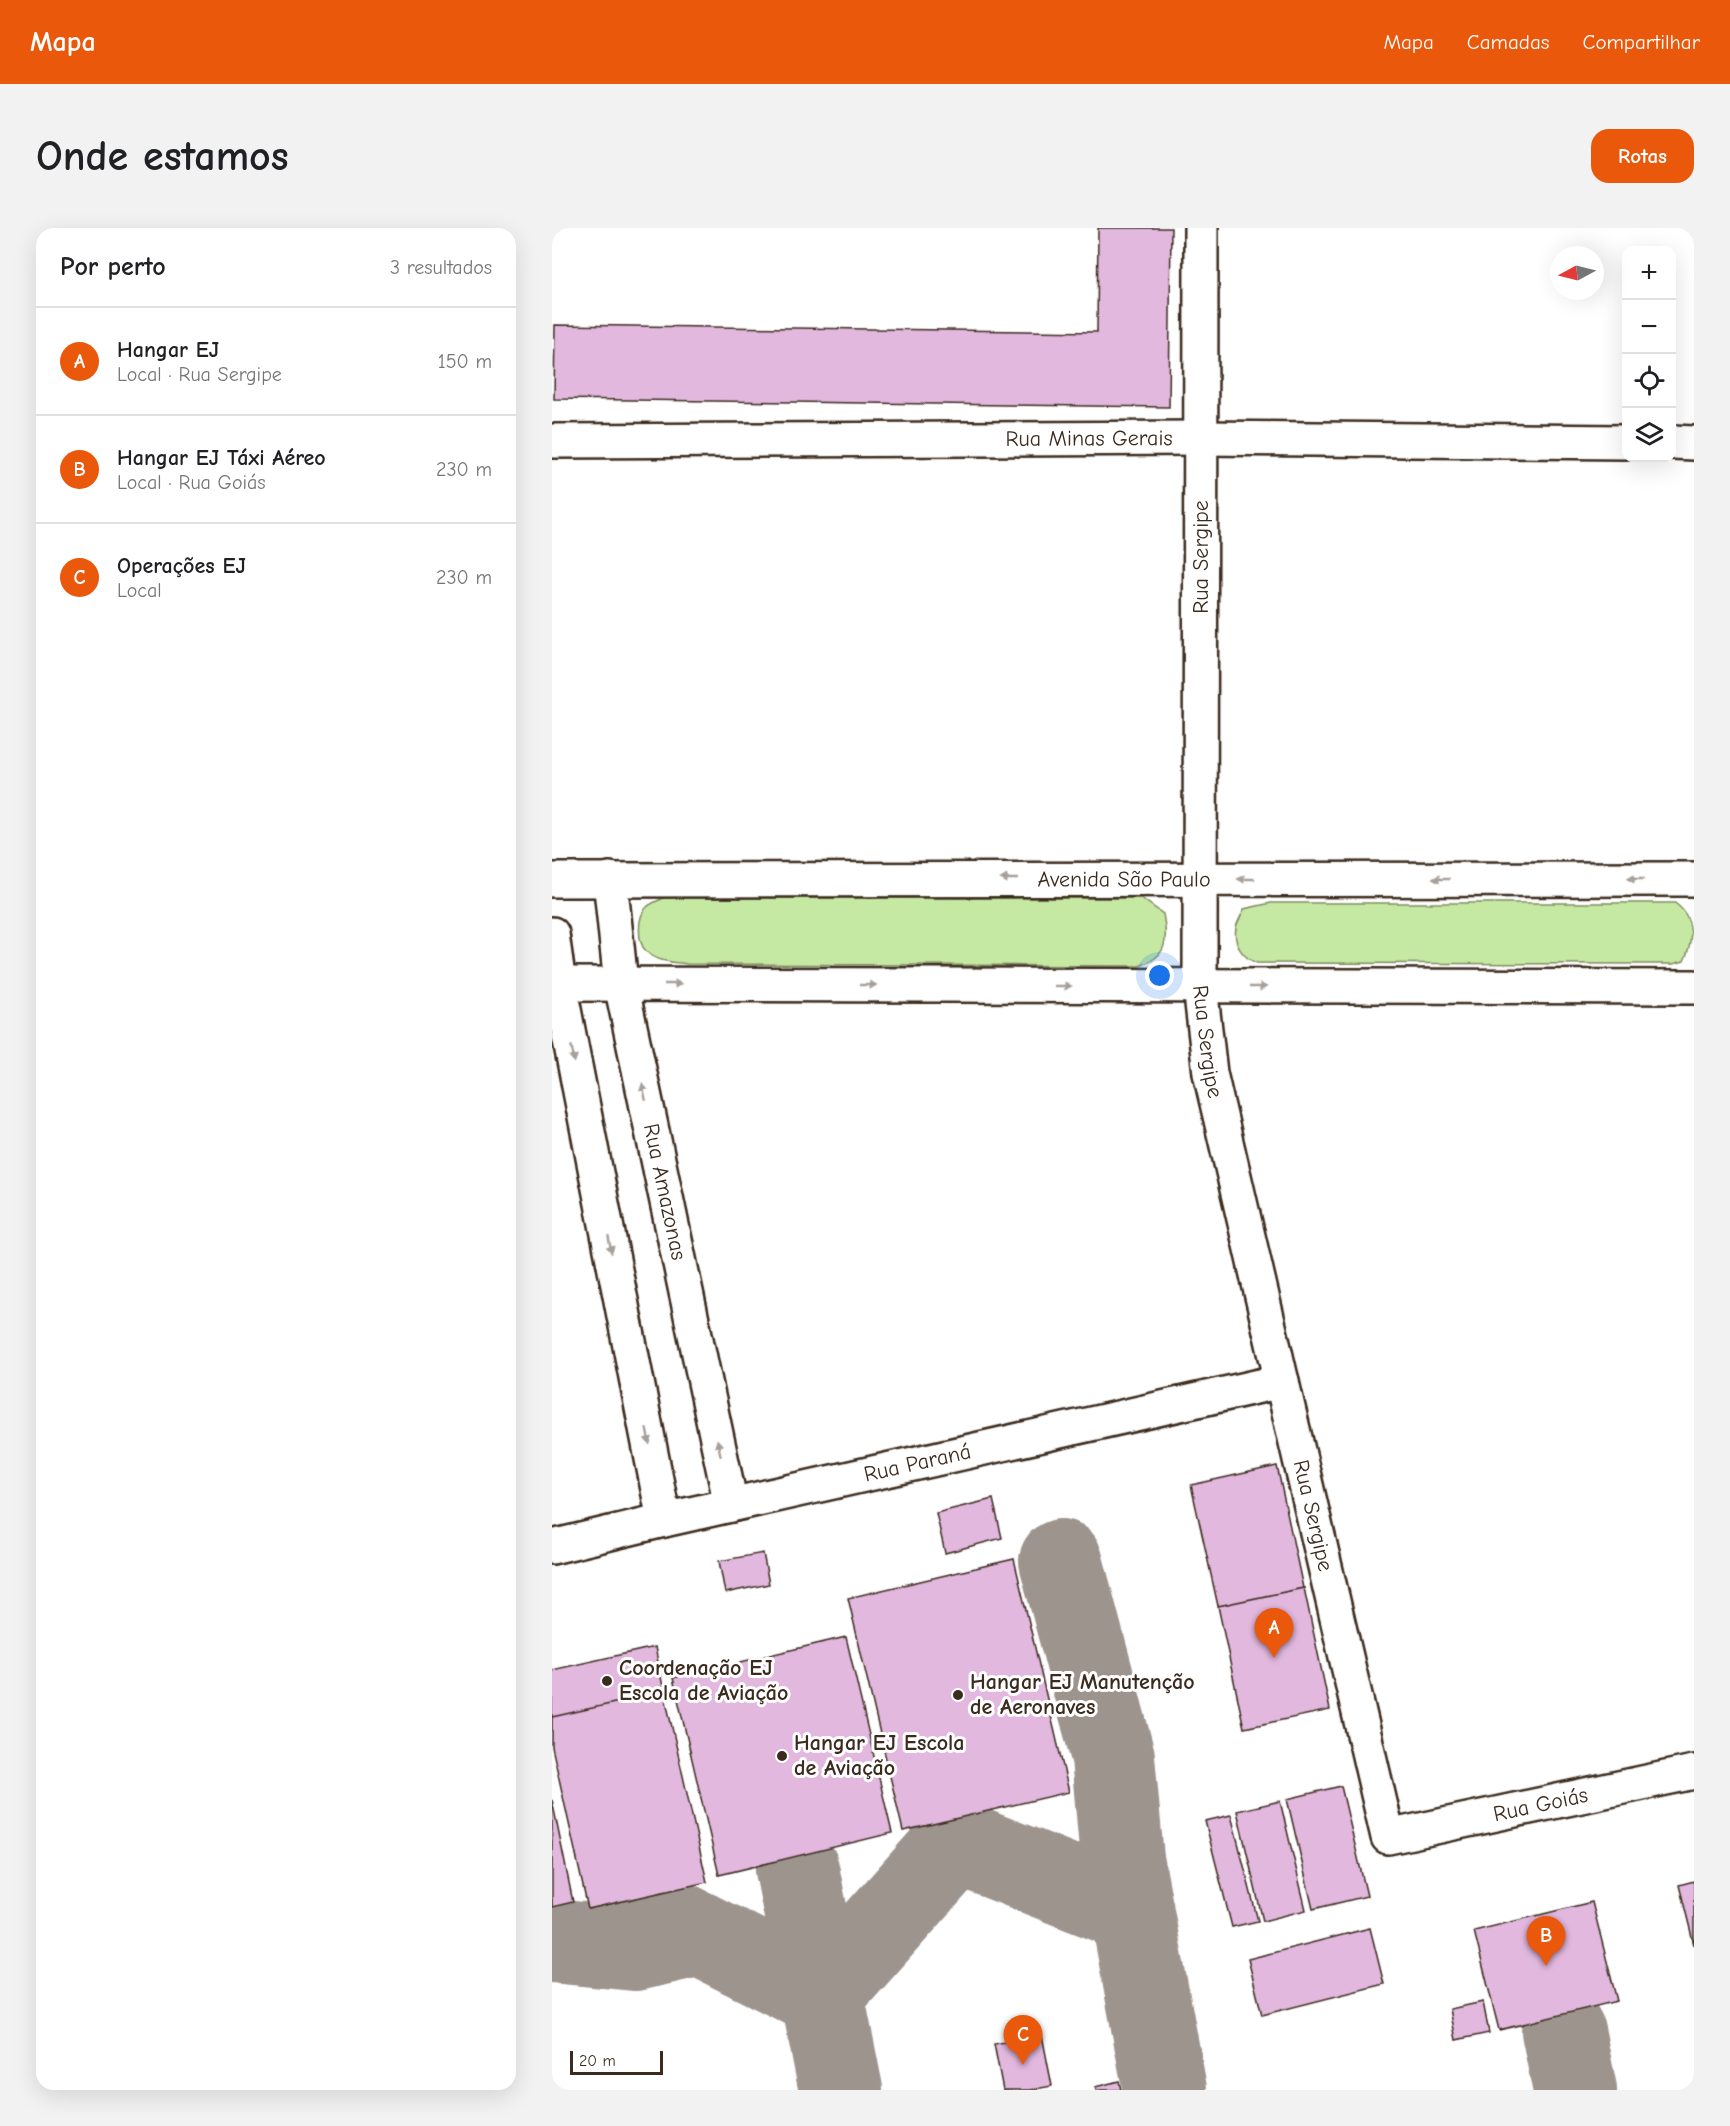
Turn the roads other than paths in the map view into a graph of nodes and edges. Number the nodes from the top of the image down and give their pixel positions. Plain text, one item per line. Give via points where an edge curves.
1 (1201, 228) edge
2 (1201, 438) junction
3 (552, 441) edge
4 (1622, 442) edge
5 (1676, 442) edge
6 (1694, 443) edge
7 (610, 879) junction
8 (1201, 879) junction
9 (1694, 879) edge
10 (552, 880) edge
11 (552, 934) edge
12 (555, 984) edge
13 (621, 984) junction
14 (1200, 986) junction
15 (1694, 987) edge
16 (1282, 1381) junction
17 (731, 1505) junction
18 (664, 1520) junction
19 (552, 1547) edge
20 (1694, 1772) edge
21 (1388, 1838) joint

1 - 2 street, Rua Sergipe
2 - 3 street, Rua Minas Gerais
2 - 4 street, Rua Minas Gerais
2 - 8 street, Rua Sergipe
5 - 6 street
8 -> 7 street, Avenida São Paulo
7 - 10 street, Avenida São Paulo
7 - 13 street, Rua Amazonas
9 -> 8 street, Avenida São Paulo
8 - 14 street, Rua Sergipe
11 - 12 street
12 - 13 street
12 -> 18 street
13 -> 14 street
17 -> 13 street, Rua Amazonas
14 -> 15 street
14 - 16 street, Rua Sergipe via 1210,1073
16 - 17 street, Rua Paraná
16 - 21 street, Rua Sergipe
17 - 18 street, Rua Paraná
18 - 19 street, Rua Paraná
20 - 21 street, Rua Goiás

